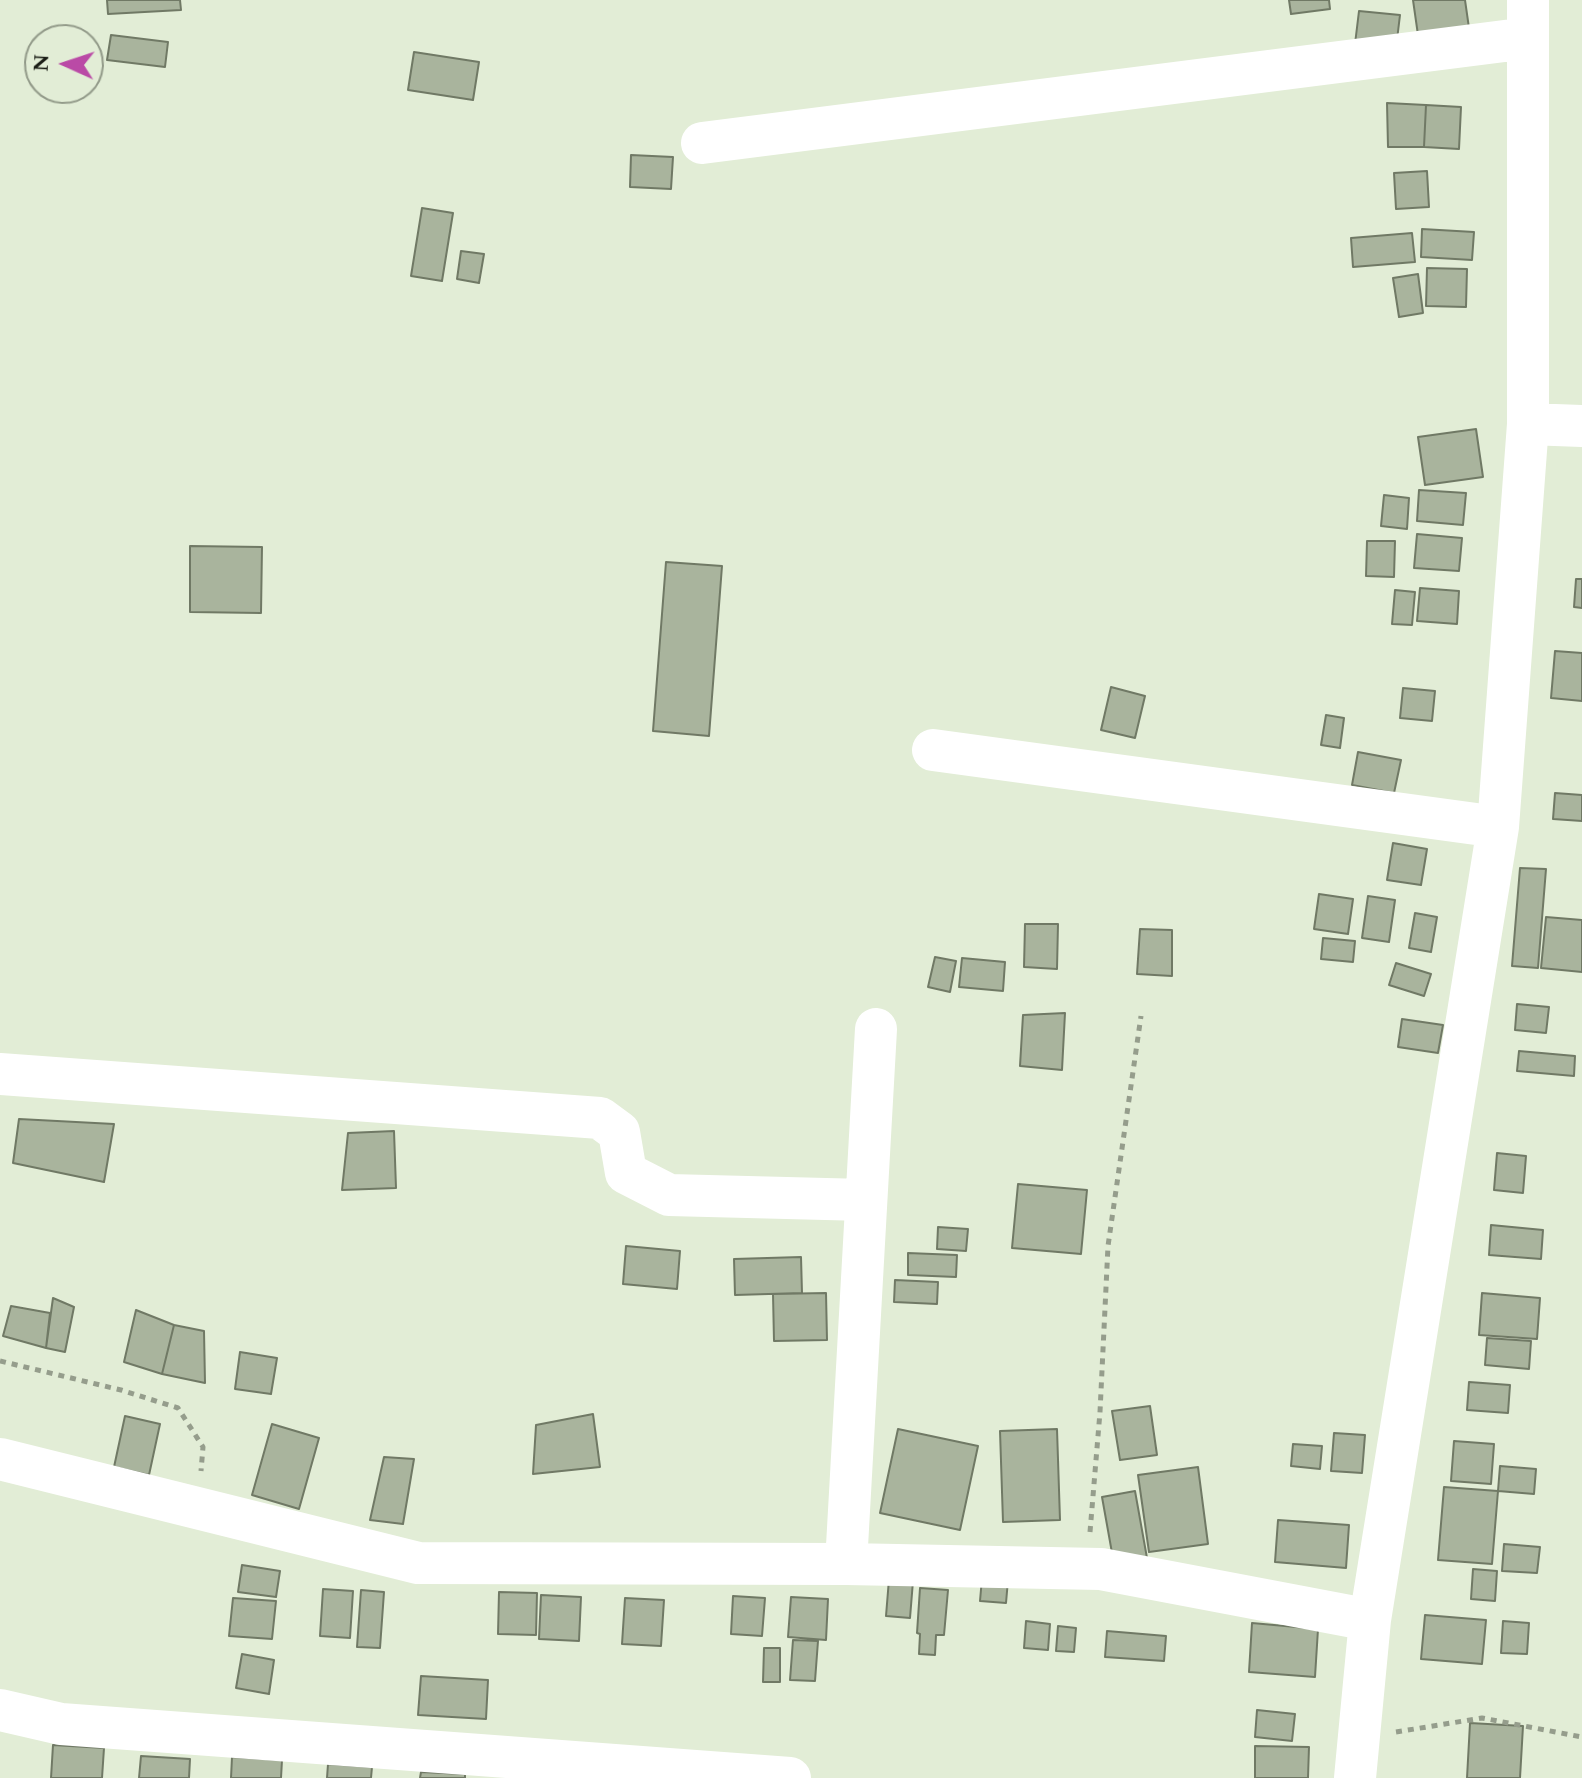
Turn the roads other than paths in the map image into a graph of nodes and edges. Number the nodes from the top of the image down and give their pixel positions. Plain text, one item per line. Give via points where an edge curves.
1 (1528, 19) edge
2 (702, 143) dead end
3 (1528, 424) junction
4 (1582, 426) edge
5 (933, 750) dead end
6 (1498, 827) junction
7 (876, 1029) dead end
8 (0, 1074) edge
9 (865, 1200) junction
10 (0, 1459) edge
11 (846, 1564) junction
12 (1370, 1620) junction
13 (0, 1710) edge
14 (790, 1778) edge
15 (1355, 1778) edge

1 - 2 street
1 - 3 street
3 - 4 street
3 - 6 street
5 - 6 street
6 - 12 street
7 - 9 street
8 - 9 street via 600,1118 619,1132 626,1173 669,1195
9 - 11 street
10 - 11 street via 418,1563
11 - 12 street via 1101,1569
12 - 15 street
13 - 14 street via 61,1724

